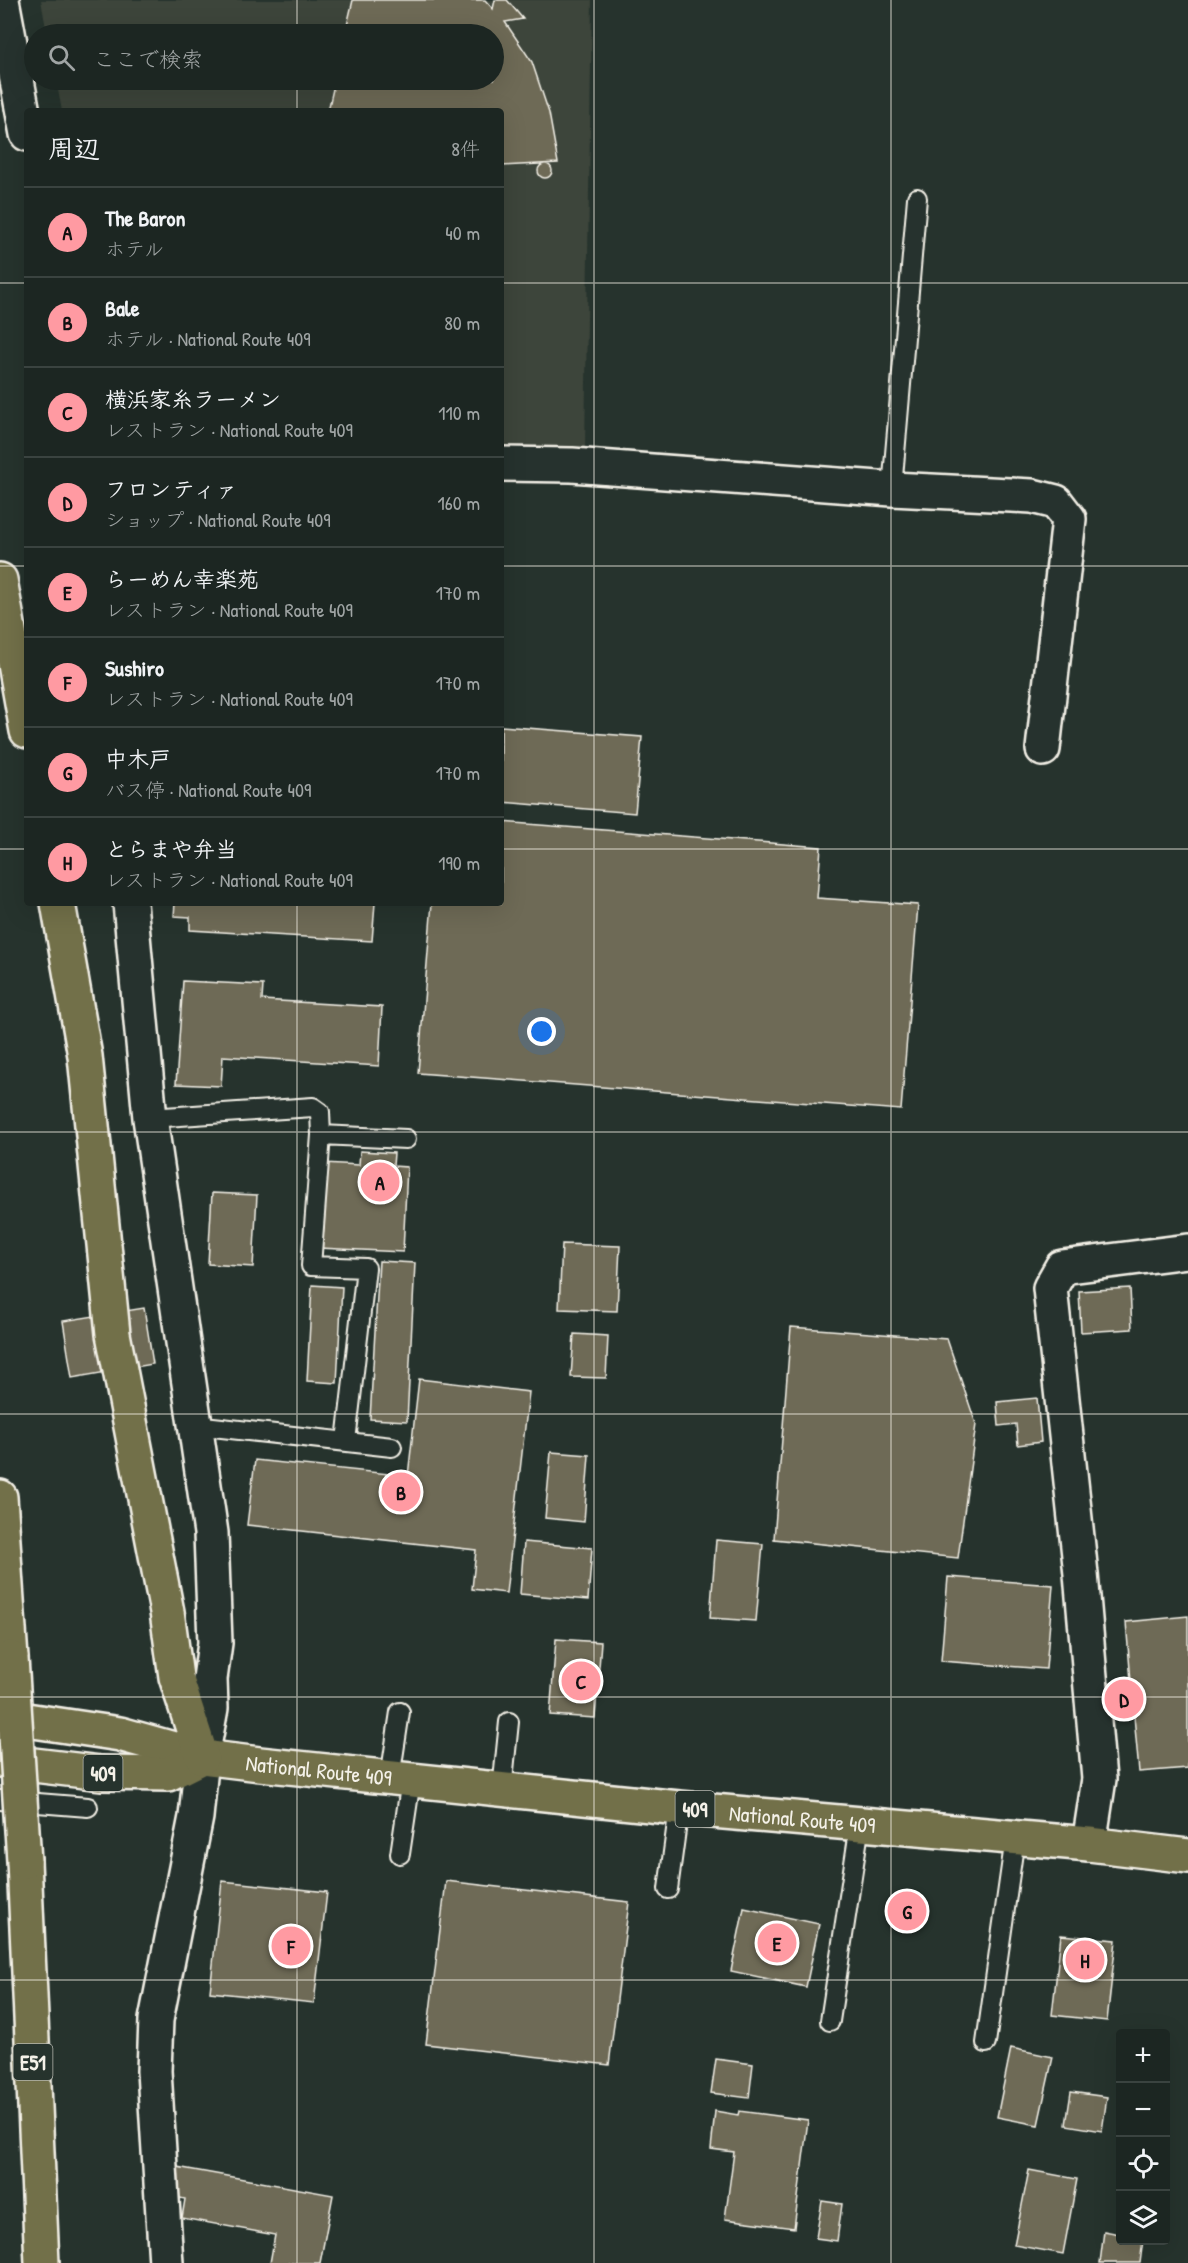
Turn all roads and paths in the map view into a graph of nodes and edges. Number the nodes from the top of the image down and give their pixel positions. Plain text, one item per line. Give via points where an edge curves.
1 (2, 0) edge
2 (7, 67) edge
3 (24, 124) edge
4 (917, 198) dead end
5 (504, 464) edge
6 (892, 489) junction
7 (0, 580) edge
8 (24, 714) edge
9 (1043, 749) dead end
10 (59, 906) edge
11 (130, 906) edge
12 (150, 1118) junction
13 (321, 1135) junction
14 (406, 1138) dead end
15 (1188, 1251) edge
16 (195, 1425) junction
17 (346, 1441) junction
18 (392, 1447) dead end
19 (0, 1497) edge
20 (400, 1712) dead end
21 (0, 1716) edge
22 (509, 1722) dead end
23 (202, 1757) junction
24 (0, 1761) edge
25 (400, 1779) junction
26 (502, 1790) junction
27 (0, 1800) edge
28 (88, 1807) dead end
29 (679, 1808) junction
30 (860, 1824) junction
31 (1015, 1838) junction
32 (1089, 1844) junction
33 (400, 1854) dead end
34 (1188, 1856) edge
35 (668, 1889) dead end
36 (830, 2021) dead end
37 (986, 2043) dead end
38 (42, 2263) edge
39 (166, 2263) edge

1 - 2 street
2 - 3 street
4 - 6 lane
5 - 6 street via 572,465
6 - 9 street via 1032,495 1056,502 1069,519
7 - 8 highway
10 - 23 highway via 85,1056 113,1334 176,1677
11 - 12 street
12 - 13 lane via 313,1107 320,1112
12 - 16 street
13 - 14 lane
13 - 17 lane via 311,1266 366,1268
15 - 32 street via 1062,1267 1050,1287 1100,1779
16 - 17 lane
16 - 23 street via 211,1533 215,1643 211,1708
17 - 18 lane
19 - 38 highway, E51, bridge via 24,1861
20 - 25 lane
21 - 23 highway, National Route 409 / 409 via 120,1734
22 - 26 lane
23 - 24 highway, 409 via 168,1774 101,1773
23 - 25 highway, National Route 409 / 409
23 - 39 street via 196,1817 156,2020 154,2071
25 - 26 highway, National Route 409 / 409
25 - 33 lane
26 - 29 highway, National Route 409 / 409
27 - 28 lane
29 - 30 highway, National Route 409 / 409
29 - 35 lane
30 - 31 highway, National Route 409 / 409
30 - 36 lane
31 - 32 highway, National Route 409 / 409
31 - 37 lane
32 - 34 highway, National Route 409 / 409

